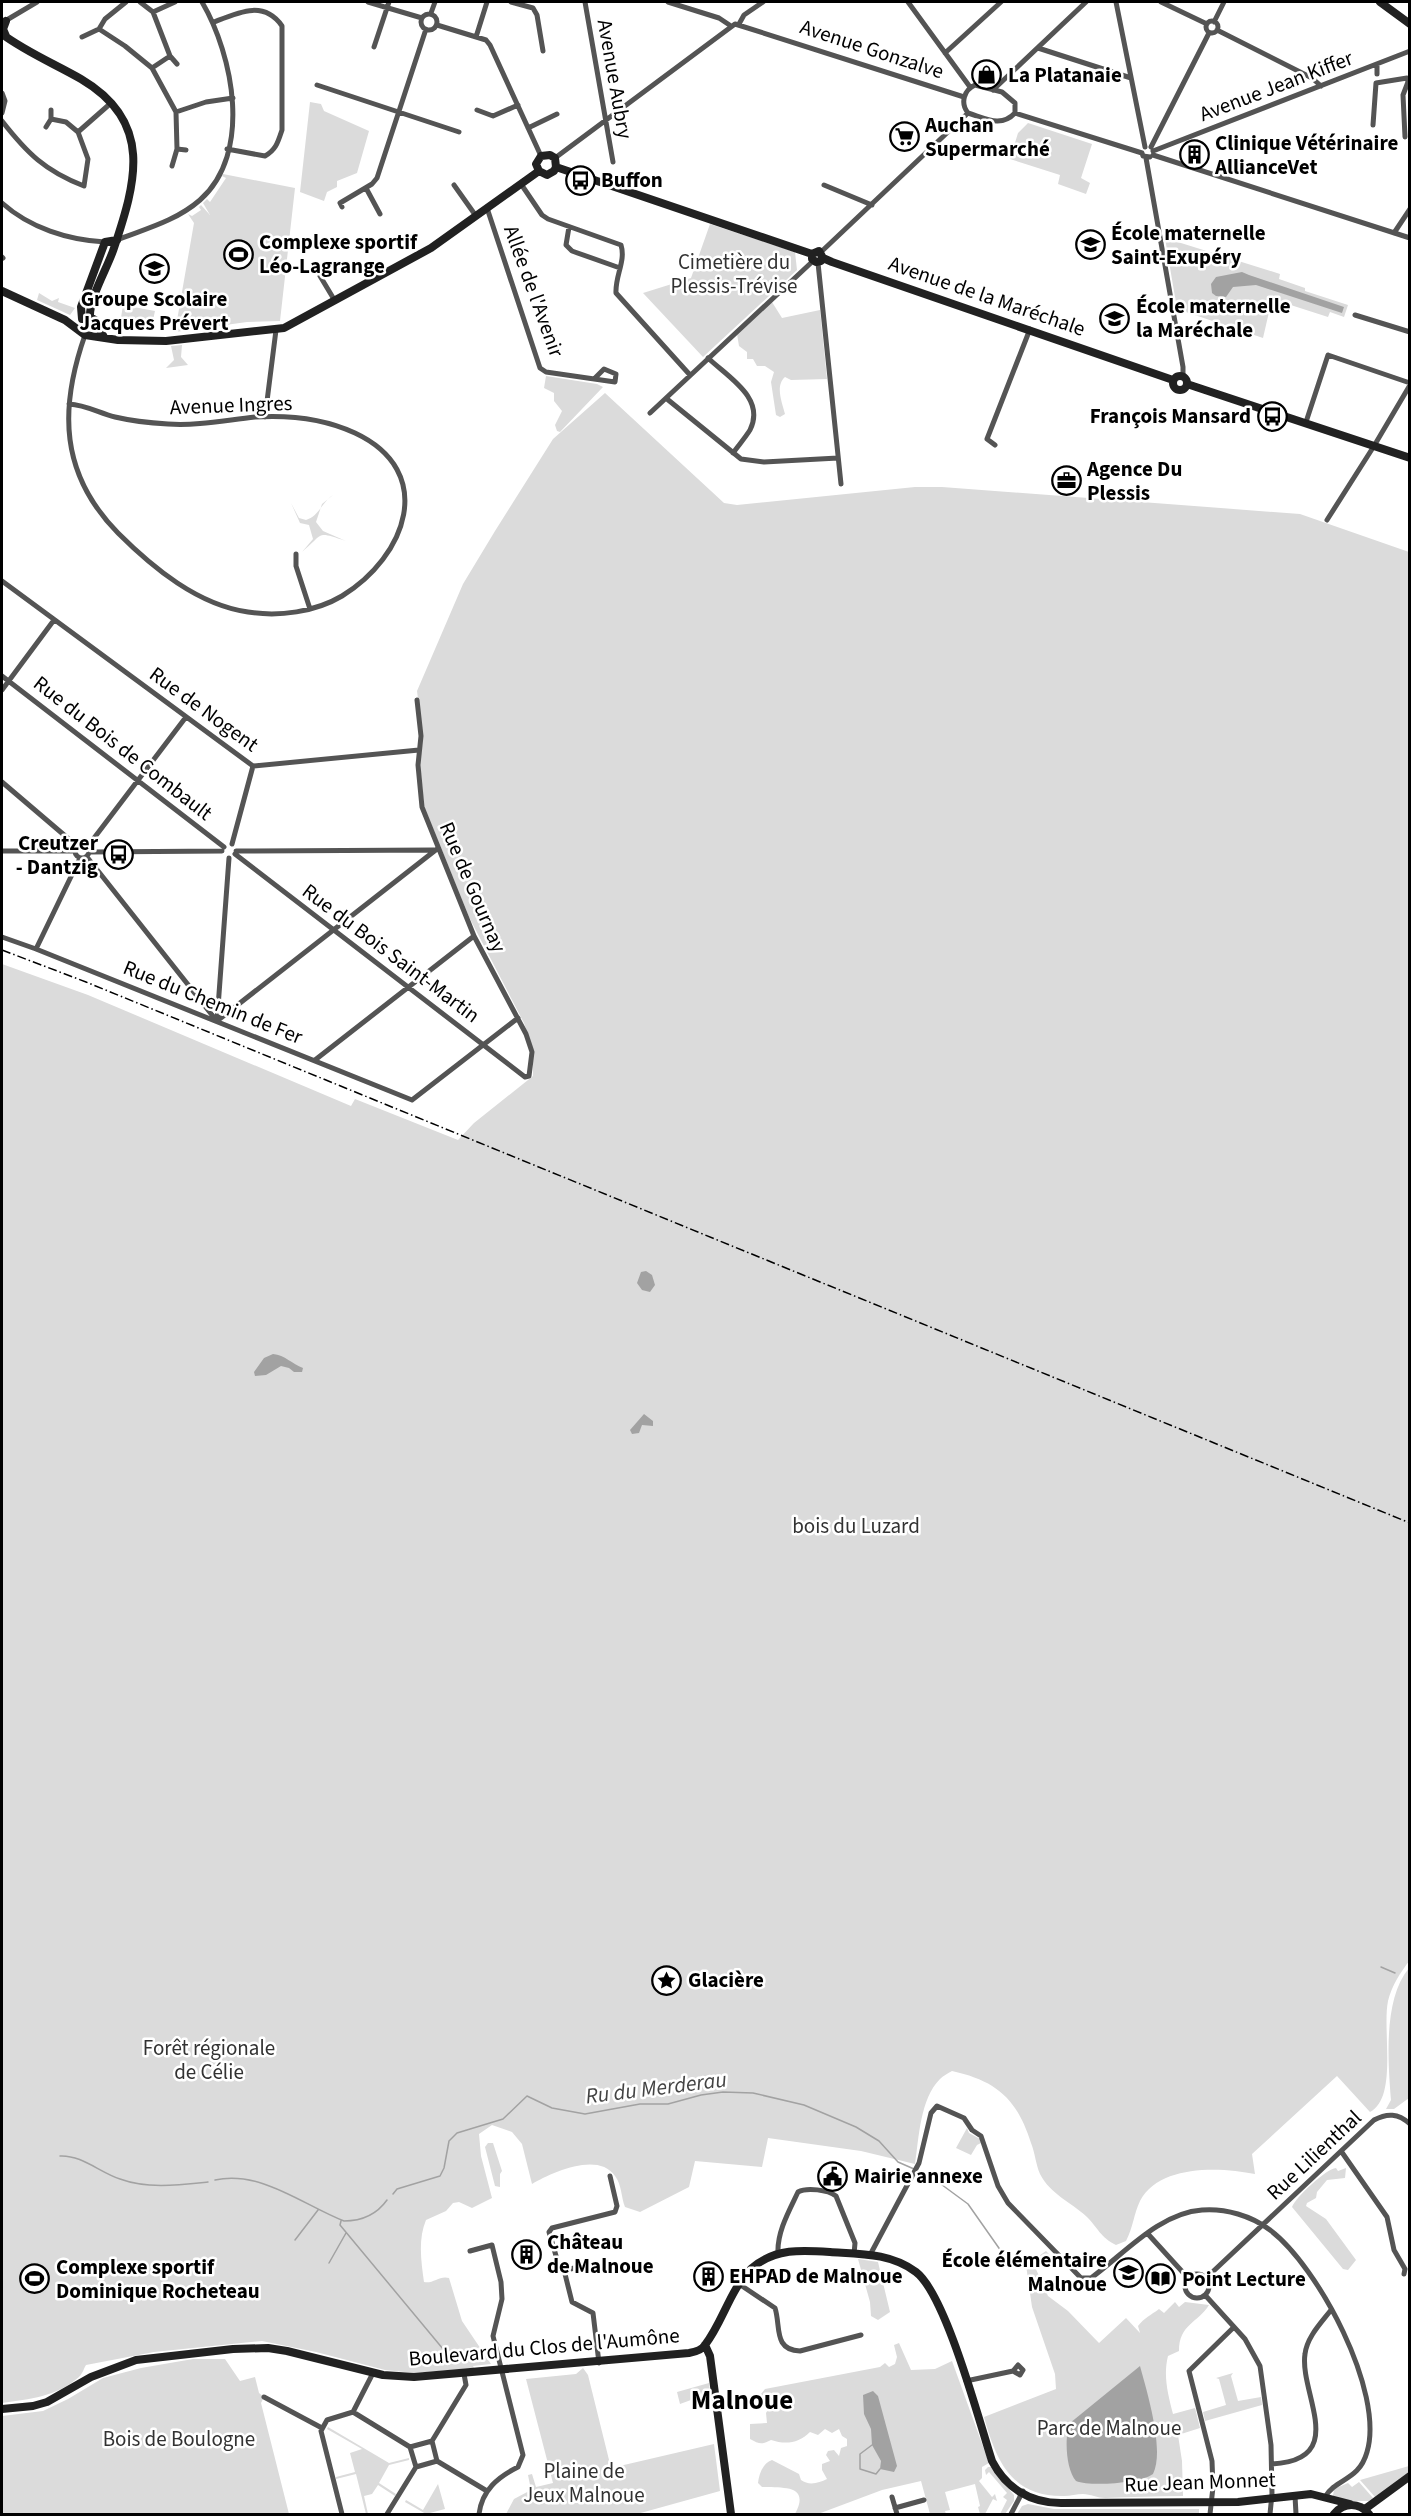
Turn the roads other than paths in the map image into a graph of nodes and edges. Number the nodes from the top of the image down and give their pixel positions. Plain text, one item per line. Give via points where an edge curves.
1 (37, 2) edge
2 (126, 2) edge
3 (140, 2) edge
4 (175, 2) edge
5 (202, 2) edge
6 (244, 2) edge
7 (368, 2) edge
8 (435, 2) edge
9 (487, 2) edge
10 (511, 2) edge
11 (585, 2) edge
12 (668, 2) edge
13 (762, 2) edge
14 (908, 2) edge
15 (1001, 2) edge
16 (1086, 2) edge
17 (1116, 2) edge
18 (1161, 2) edge
19 (1224, 2) edge
20 (1380, 2) edge
21 (388, 4) edge
22 (245, 10) junction
23 (153, 12) junction
24 (431, 14) junction
25 (422, 18) junction
26 (4, 22) edge
27 (214, 22) junction
28 (1214, 22) junction
29 (1207, 24) junction
30 (1410, 24) edge
31 (437, 25) junction
32 (735, 25) junction
33 (99, 29) junction
34 (426, 29) junction
35 (1217, 30) junction
36 (1209, 33) junction
37 (4, 36) edge
38 (82, 37) dead end
39 (476, 37) junction
40 (374, 48) dead end
41 (1038, 48) junction
42 (543, 51) dead end
43 (1410, 51) edge
44 (945, 53) junction
45 (170, 56) junction
46 (177, 64) dead end
47 (1377, 64) junction
48 (152, 68) junction
49 (1377, 74) dead end
50 (1131, 78) junction
51 (317, 85) dead end
52 (1321, 86) junction
53 (970, 87) junction
54 (993, 90) junction
55 (2, 93) edge
56 (964, 97) junction
57 (233, 98) junction
58 (111, 103) junction
59 (518, 105) junction
60 (51, 110) dead end
61 (477, 110) dead end
62 (399, 111) junction
63 (176, 112) junction
64 (2, 113) edge
65 (968, 113) junction
66 (1015, 113) junction
67 (557, 114) dead end
68 (51, 119) junction
69 (605, 120) junction
70 (2, 121) edge
71 (1374, 125) dead end
72 (46, 128) dead end
73 (528, 128) junction
74 (78, 132) junction
75 (459, 132) dead end
76 (1405, 137) dead end
77 (177, 149) junction
78 (186, 150) dead end
79 (227, 150) junction
80 (1148, 152) junction
81 (541, 156) junction
82 (613, 162) dead end
83 (555, 163) junction
84 (172, 166) dead end
85 (539, 171) junction
86 (521, 184) junction
87 (454, 185) dead end
88 (824, 185) dead end
89 (366, 188) junction
90 (2, 203) edge
91 (872, 205) junction
92 (342, 207) dead end
93 (487, 208) junction
94 (1410, 209) edge
95 (380, 214) dead end
96 (476, 216) junction
97 (569, 227) junction
98 (1394, 233) junction
99 (1410, 238) edge
100 (117, 240) junction
101 (105, 242) junction
102 (817, 257) junction
103 (620, 268) junction
104 (93, 276) junction
105 (320, 276) dead end
106 (102, 280) junction
107 (2, 291) edge
108 (335, 301) junction
109 (93, 303) junction
110 (82, 304) junction
111 (1355, 315) dead end
112 (86, 327) junction
113 (1030, 329) junction
114 (276, 330) junction
115 (1410, 332) edge
116 (708, 358) junction
117 (690, 375) junction
118 (595, 378) dead end
119 (1173, 380) junction
120 (1185, 380) junction
121 (1410, 384) edge
122 (71, 393) junction
123 (667, 399) junction
124 (69, 404) junction
125 (82, 405) junction
126 (650, 413) dead end
127 (265, 417) junction
128 (1306, 422) junction
129 (995, 446) dead end
130 (1374, 446) junction
131 (733, 453) junction
132 (838, 458) junction
133 (1410, 458) edge
134 (842, 484) dead end
135 (1327, 520) dead end
136 (296, 554) dead end
137 (2, 582) edge
138 (310, 609) junction
139 (54, 620) junction
140 (2, 676) edge
141 (8, 681) junction
142 (2, 690) edge
143 (417, 700) dead end
144 (186, 717) junction
145 (419, 750) junction
146 (253, 766) junction
147 (137, 779) junction
148 (2, 782) edge
149 (232, 844) junction
150 (76, 849) junction
151 (223, 849) junction
152 (436, 849) junction
153 (2, 851) edge
154 (88, 851) junction
155 (236, 853) junction
156 (80, 858) junction
157 (229, 858) junction
158 (333, 930) junction
159 (474, 936) junction
160 (2, 937) edge
161 (36, 949) junction
162 (408, 988) junction
163 (518, 1018) junction
164 (217, 1021) junction
165 (483, 1045) junction
166 (315, 1060) junction
167 (527, 1077) joint
168 (1410, 2124) edge
169 (1341, 2151) junction
170 (610, 2176) dead end
171 (1263, 2225) junction
172 (1148, 2234) junction
173 (470, 2251) dead end
174 (778, 2253) junction
175 (854, 2254) junction
176 (870, 2255) junction
177 (578, 2267) dead end
178 (563, 2271) junction
179 (1404, 2274) dead end
180 (1188, 2278) junction
181 (1205, 2279) junction
182 (739, 2284) junction
183 (1205, 2295) junction
184 (1331, 2310) junction
185 (1234, 2327) junction
186 (861, 2335) dead end
187 (705, 2345) junction
188 (598, 2362) junction
189 (501, 2371) junction
190 (1013, 2371) dead end
191 (372, 2373) junction
192 (464, 2374) junction
193 (966, 2381) junction
194 (264, 2397) dead end
195 (2, 2409) edge
196 (353, 2412) junction
197 (322, 2428) junction
198 (432, 2441) junction
199 (411, 2446) junction
200 (437, 2461) junction
201 (1272, 2464) junction
202 (416, 2467) junction
203 (1410, 2476) edge
204 (487, 2491) junction
205 (1023, 2492) junction
206 (1295, 2496) junction
207 (892, 2497) dead end
208 (1325, 2497) junction
209 (1272, 2499) junction
210 (924, 2500) dead end
211 (1075, 2502) junction
212 (1212, 2502) junction
213 (1350, 2504) junction
214 (895, 2508) junction
215 (1367, 2512) edge
216 (342, 2514) edge
217 (387, 2514) edge
218 (479, 2514) edge
219 (732, 2514) edge
220 (897, 2514) edge
221 (1011, 2514) edge
222 (1210, 2514) edge
223 (1270, 2514) edge
224 (1296, 2514) edge
225 (1333, 2514) edge

1 - 26 street
2 - 33 street
3 - 23 street
4 - 23 street
5 - 27 street
6 - 22 street
7 - 21 street
8 - 24 street
9 - 39 street
10 - 42 street via 533,8
11 - 69 street, Avenue Aubry
12 - 32 street, Avenue Gonzalve
13 - 32 street
14 - 44 street
15 - 44 street
16 - 41 street
17 - 50 street
18 - 29 street
19 - 28 street
20 - 30 street
21 - 25 street
21 - 40 street
22 - 27 street
22 - 79 street via 266,9 282,26 282,130 273,151 265,156
23 - 45 street
24 - 25 street
24 - 31 street via 436,16
25 - 34 street via 422,27
26 - 37 street
27 - 57 street via 227,59
28 - 29 street
28 - 35 street
29 - 36 street
31 - 34 street
31 - 39 street
32 - 56 street, Avenue Gonzalve
32 - 69 street
33 - 38 street
33 - 48 street
34 - 62 street
35 - 36 street
35 - 52 street
36 - 80 street
37 - 58 street via 88,83
39 - 59 street via 490,45
41 - 50 street
41 - 54 street
43 - 47 street, Avenue Jean Kiffer
44 - 53 street
45 - 46 street
45 - 48 street
47 - 49 street
47 - 52 street, Avenue Jean Kiffer
48 - 63 street
50 - 80 street
51 - 62 street
52 - 80 street, Avenue Jean Kiffer
53 - 54 street
53 - 56 street
54 - 66 street via 1015,103
55 - 64 street
56 - 65 street
57 - 63 street
57 - 79 street
58 - 74 street
58 - 100 street via 127,126 134,154 129,200
59 - 61 street via 493,116
59 - 73 street
60 - 68 street
62 - 75 street
62 - 89 street via 377,178
63 - 77 street
65 - 66 street via 996,122 1004,122
65 - 91 street
66 - 80 street
67 - 73 street
68 - 72 street
68 - 74 street via 66,122
69 - 82 street, Avenue Aubry
69 - 83 street
70 - 74 street via 38,162 84,186 88,159
71 - 76 street via 1376,83 1407,78 1402,95
73 - 81 street
77 - 78 street
77 - 84 street
79 - 100 street via 214,184 197,203 167,221
80 - 98 street
80 - 120 street
81 - 83 street via 550,155
81 - 85 street via 536,164
83 - 85 street via 547,175
83 - 102 street, Avenue de la Maréchale
85 - 86 street
86 - 93 street
86 - 97 street via 542,214
87 - 96 street
88 - 91 street
89 - 92 street via 340,203
89 - 95 street
90 - 101 street via 18,216 50,231
91 - 102 street
93 - 96 street
93 - 118 street, Allée de l'Avenir via 540,368
94 - 98 street
96 - 108 street via 431,248
97 - 103 street via 566,245 572,251
97 - 103 street via 621,244 624,255
98 - 99 street
100 - 101 street
100 - 106 street
101 - 104 street
102 - 113 street, Avenue de la Maréchale
102 - 116 street
102 - 132 street
103 - 117 street via 615,284 621,301
104 - 106 street via 100,275
104 - 110 street
105 - 108 street
106 - 109 street
107 - 112 street
108 - 114 street
109 - 110 street
109 - 112 street
110 - 112 street via 80,311
111 - 115 street
112 - 114 street via 104,337 129,341
112 - 122 street, Avenue Ingres
113 - 119 street, Avenue de la Maréchale
113 - 129 street via 987,439
114 - 127 street
116 - 117 street
116 - 131 street via 751,399 752,422
117 - 123 street
119 - 120 street via 1178,376
119 - 120 street via 1178,390 1184,389
120 - 128 street
121 - 128 street via 1328,355
121 - 130 street
122 - 124 street, Avenue Ingres
122 - 125 street, Avenue Ingres
123 - 126 street
123 - 131 street
124 - 125 street, Avenue Ingres
124 - 138 street, Avenue Ingres via 70,446 78,475 109,524 144,558 183,586 219,604 262,614
125 - 127 street, Avenue Ingres via 114,417 168,424
127 - 138 street, Avenue Ingres via 316,421 356,433 385,454 404,489 405,517 390,552 342,597
128 - 130 street
130 - 133 street
130 - 135 street
131 - 132 street via 750,462
132 - 134 street
136 - 138 street
137 - 139 street, Rue de Nogent
139 - 141 street
139 - 144 street, Rue de Nogent
140 - 141 street, Rue du Bois de Combault
141 - 142 street
141 - 147 street, Rue du Bois de Combault
143 - 145 street, Rue de Gournay
144 - 146 street, Rue de Nogent
144 - 147 street
145 - 146 street, Rue de Nogent
145 - 152 street, Rue de Gournay via 422,807
146 - 149 street
147 - 151 street, Rue du Bois de Combault
147 - 154 street
148 - 150 street
149 - 151 street
149 - 155 street, Rue du Bois Saint-Martin
150 - 153 street
150 - 154 street via 83,844
150 - 156 street
151 - 154 street
151 - 157 street, Rue du Bois de Combault
152 - 155 street
152 - 158 street
152 - 159 street, Rue de Gournay
154 - 156 street
154 - 164 street
155 - 157 street
155 - 158 street, Rue du Bois Saint-Martin
156 - 161 street
157 - 164 street
158 - 162 street, Rue du Bois Saint-Martin
158 - 164 street
159 - 162 street
159 - 163 street, Rue de Gournay
160 - 161 street, Rue du Chemin de Fer
161 - 164 street, Rue du Chemin de Fer
162 - 165 street, Rue du Bois Saint-Martin
162 - 166 street
163 - 165 street
163 - 167 street, Rue de Gournay via 532,1052
164 - 166 street, Rue du Chemin de Fer
165 - 166 street, Rue du Chemin de Fer via 412,1100
165 - 167 street, Rue du Bois Saint-Martin
168 - 169 street, Rue Lilienthal via 1397,2115 1374,2120
169 - 171 street, Rue Lilienthal
169 - 179 street via 1386,2215
170 - 178 street via 615,2212 549,2232
171 - 172 street via 1237,2213 1200,2210 1172,2218
171 - 181 street, Rue Lilienthal
171 - 184 street via 1297,2256
172 - 176 street via 1090,2278 1080,2277 1006,2200 981,2136 964,2118 941,2106 934,2107 931,2113 919,2163
172 - 180 street
173 - 189 street via 492,2245 501,2282 502,2302 493,2332
174 - 175 street via 795,2250
174 - 175 street via 784,2224 798,2192 806,2189 836,2196 855,2243
174 - 182 street via 754,2266
175 - 176 street
176 - 193 street via 906,2266 922,2279 939,2305
177 - 178 street
178 - 188 street via 574,2304 593,2313
180 - 181 street via 1197,2275
180 - 183 street via 1188,2295
181 - 183 street
182 - 186 street via 775,2308 780,2340 790,2350 800,2351
182 - 187 street
183 - 185 street
184 - 201 street via 1305,2352 1316,2420 1314,2440 1303,2456
184 - 208 street via 1358,2369 1367,2407 1369,2447 1362,2466
185 - 201 street via 1260,2366
185 - 212 street via 1189,2371 1211,2456
187 - 188 street, Boulevard du Clos de l'Aumône via 689,2353
187 - 219 street via 710,2356
188 - 189 street, Boulevard du Clos de l'Aumône
189 - 192 street, Boulevard du Clos de l'Aumône
189 - 204 street via 523,2458
190 - 193 street
191 - 192 street, Boulevard du Clos de l'Aumône via 414,2378
191 - 195 street, Boulevard du Clos de l'Aumône via 287,2351 233,2349 136,2360 88,2378 47,2402
191 - 196 street
192 - 198 street via 465,2385
193 - 205 street via 999,2472 1013,2488
194 - 197 street
196 - 197 street via 327,2420
196 - 199 street
197 - 216 street
198 - 199 street
198 - 200 street
199 - 202 street
200 - 202 street
200 - 204 street
201 - 209 street
202 - 217 street
203 - 215 street
204 - 218 street
205 - 211 street, Rue Jean Monnet
205 - 211 street, Rue Jean Monnet via 1048,2503
205 - 221 street
206 - 208 street, Rue Jean Monnet
206 - 209 street, Rue Jean Monnet
206 - 224 street
207 - 214 street
208 - 213 street, Rue Jean Monnet
208 - 225 street
209 - 212 street, Rue Jean Monnet
209 - 223 street
210 - 214 street
211 - 212 street, Rue Jean Monnet
212 - 222 street
213 - 215 street, Rue Jean Monnet
213 - 225 street
214 - 220 street

